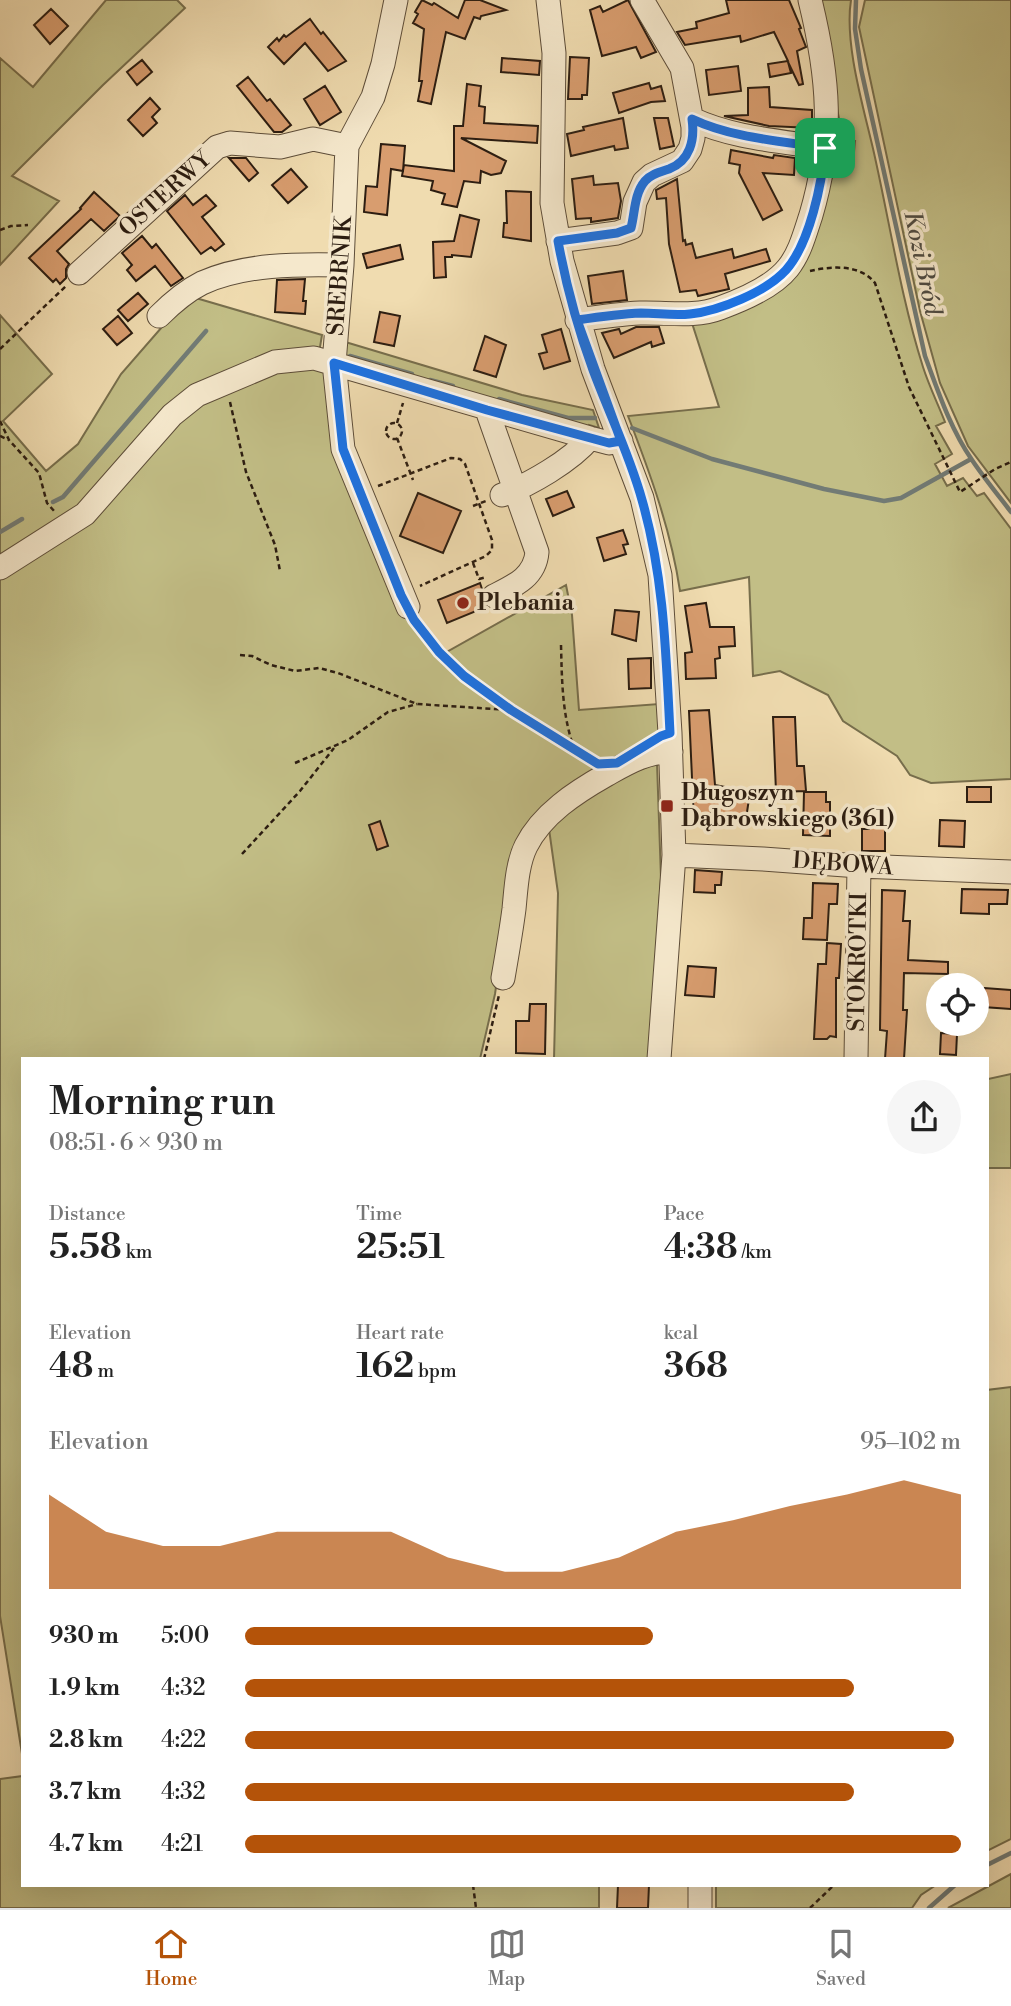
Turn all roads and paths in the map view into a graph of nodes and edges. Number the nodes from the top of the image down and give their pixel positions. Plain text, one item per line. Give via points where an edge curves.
1 (396, 0) edge
2 (548, 0) edge
3 (642, 0) edge
4 (810, 0) edge
5 (692, 119) junction
6 (347, 146) junction
7 (825, 148) junction
8 (28, 225) dead end
9 (0, 230) edge
10 (558, 241) junction
11 (342, 265) junction
12 (79, 273) joint
13 (774, 282) junction
14 (159, 316) dead end
15 (577, 320) junction
16 (0, 349) edge
17 (334, 363) junction
18 (227, 381) junction
19 (487, 410) junction
20 (0, 421) edge
21 (0, 436) edge
22 (397, 438) junction
23 (590, 438) junction
24 (9, 440) junction
25 (621, 441) junction
26 (1011, 462) edge
27 (410, 474) junction
28 (413, 480) dead end
29 (360, 493) junction
30 (501, 495) junction
31 (478, 503) junction
32 (473, 506) dead end
33 (74, 523) junction
34 (472, 562) junction
35 (449, 567) dead end
36 (0, 568) edge
37 (280, 571) dead end
38 (451, 572) junction
39 (486, 587) joint
40 (404, 601) junction
41 (561, 645) dead end
42 (240, 655) dead end
43 (417, 704) junction
44 (511, 710) junction
45 (334, 748) junction
46 (575, 751) junction
47 (671, 752) junction
48 (295, 763) dead end
49 (598, 764) dead end
50 (242, 854) dead end
51 (674, 855) junction
52 (859, 866) junction
53 (1011, 872) edge
54 (503, 978) joint
55 (484, 1057) edge
56 (659, 1057) edge
57 (856, 1057) edge
58 (473, 1887) edge
59 (699, 1887) edge
60 (832, 1887) edge
61 (476, 1908) edge
62 (700, 1908) edge
63 (810, 1908) edge

1 - 6 street, SREBRNIK via 373,97
2 - 10 street via 554,53 552,203
3 - 5 street via 682,68
4 - 7 street via 826,88
5 - 7 street via 749,136
5 - 10 street via 687,156 644,182 631,228
6 - 11 street, SREBRNIK
6 - 12 street, OSTERWY via 313,139 280,147 230,143 217,147
7 - 13 street via 798,251
8 - 9 path
10 - 15 street
11 - 14 street via 261,268 225,276 201,284
11 - 17 street, SREBRNIK
12 - 16 path
13 - 15 street via 718,309 688,315 642,313
13 - 26 path via 825,267 869,275 880,293 909,387 960,492
15 - 25 street
17 - 18 street, SREBRNIK via 314,358 275,362
17 - 19 street
17 - 29 street via 343,449
18 - 33 street, SREBRNIK via 197,395 172,415
18 - 37 path via 246,472 275,545
19 - 23 street
19 - 30 street
20 - 24 path
21 - 24 path
22 - 22 path via 387,435 390,423 401,428
22 - 27 path
23 - 25 street
23 - 30 street via 580,450
24 - 33 path via 40,473 50,508
25 - 47 street via 642,498 660,575
27 - 28 path
27 - 29 path
27 - 31 path via 451,458 460,459
29 - 40 street
30 - 31 path
30 - 39 street via 536,543 537,562 524,579
31 - 32 path
31 - 34 path via 493,545 489,554
33 - 36 street, SREBRNIK
34 - 38 path
34 - 39 path
35 - 38 path
38 - 40 path
40 - 44 path via 439,652
41 - 46 path via 562,697
42 - 43 path via 295,671 319,668 338,673
43 - 44 path
43 - 45 path via 388,712
44 - 46 path
45 - 48 path
45 - 50 path
46 - 49 path
47 - 51 street
47 - 54 street via 648,754 609,773 544,820 526,847 518,875
51 - 52 street, DĘBOWA
51 - 56 street
52 - 53 street, DĘBOWA
52 - 57 street, STOKROTKI
54 - 55 path
58 - 61 path
59 - 62 street
60 - 63 path

